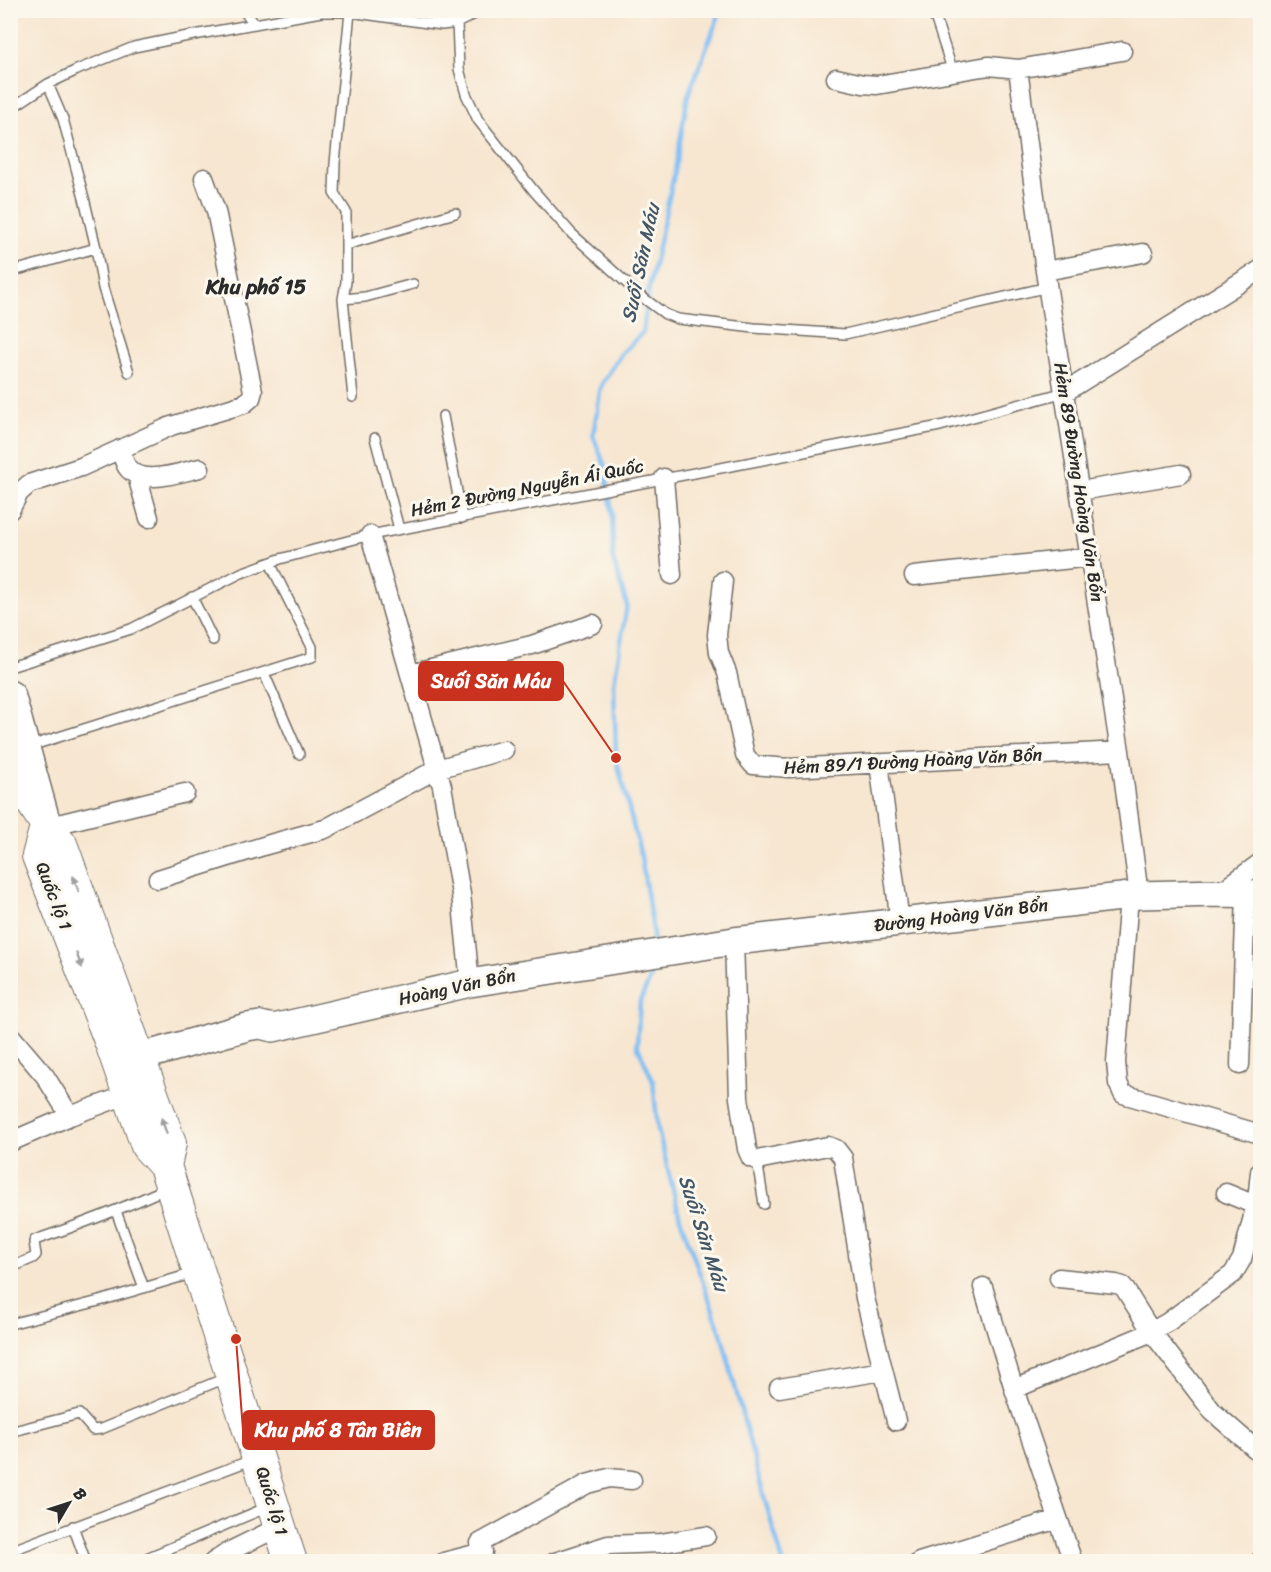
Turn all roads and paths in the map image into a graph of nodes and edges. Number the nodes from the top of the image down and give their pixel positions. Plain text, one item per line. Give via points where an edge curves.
1 (243, 10) edge
2 (483, 10) edge
3 (915, 10) edge
4 (350, 12) edge
5 (457, 23) junction
6 (255, 24) junction
7 (1122, 51) dead end
8 (1018, 69) junction
9 (953, 72) junction
10 (836, 78) dead end
11 (48, 84) junction
12 (10, 109) edge
13 (204, 178) dead end
14 (455, 213) dead end
15 (346, 245) junction
16 (96, 248) junction
17 (1143, 253) dead end
18 (1260, 270) edge
19 (10, 272) edge
20 (1046, 279) junction
21 (412, 284) dead end
22 (343, 299) junction
23 (129, 372) dead end
24 (1065, 392) junction
25 (353, 397) dead end
26 (443, 416) dead end
27 (375, 438) dead end
28 (120, 449) junction
29 (200, 468) dead end
30 (1181, 474) dead end
31 (138, 476) junction
32 (664, 478) junction
33 (1080, 491) junction
34 (10, 510) edge
35 (149, 518) dead end
36 (462, 518) junction
37 (399, 529) junction
38 (370, 535) junction
39 (1091, 557) junction
40 (270, 563) junction
41 (672, 575) dead end
42 (914, 576) dead end
43 (723, 581) dead end
44 (192, 597) junction
45 (593, 624) dead end
46 (213, 640) dead end
47 (10, 667) edge
48 (264, 673) junction
49 (410, 674) junction
50 (10, 696) edge
51 (504, 750) dead end
52 (1120, 751) junction
53 (299, 754) dead end
54 (18, 761) edge
55 (879, 763) junction
56 (437, 769) junction
57 (185, 793) dead end
58 (46, 827) junction
59 (1260, 863) edge
60 (158, 879) dead end
61 (1219, 893) junction
62 (1253, 894) edge
63 (1134, 896) junction
64 (900, 922) junction
65 (734, 941) junction
66 (652, 953) joint
67 (470, 983) junction
68 (10, 1035) edge
69 (1240, 1065) dead end
70 (134, 1075) junction
71 (70, 1116) junction
72 (1260, 1134) edge
73 (10, 1142) edge
74 (757, 1160) junction
75 (1260, 1172) edge
76 (168, 1176) junction
77 (1226, 1193) dead end
78 (764, 1204) dead end
79 (1258, 1207) edge
80 (116, 1212) junction
81 (10, 1268) edge
82 (199, 1271) junction
83 (1059, 1278) dead end
84 (983, 1287) dead end
85 (144, 1288) junction
86 (10, 1324) edge
87 (1151, 1331) junction
88 (883, 1371) junction
89 (233, 1375) junction
90 (779, 1388) dead end
91 (1014, 1389) junction
92 (896, 1421) dead end
93 (10, 1432) edge
94 (1260, 1453) edge
95 (259, 1458) junction
96 (632, 1480) dead end
97 (277, 1516) junction
98 (1058, 1519) junction
99 (73, 1526) junction
100 (706, 1536) dead end
101 (482, 1548) edge
102 (10, 1551) edge
103 (596, 1555) edge
104 (86, 1562) edge
105 (137, 1562) edge
106 (213, 1562) edge
107 (291, 1562) edge
108 (444, 1562) edge
109 (555, 1562) edge
110 (919, 1562) edge
111 (1073, 1562) edge

1 - 6 lane
2 - 5 lane
3 - 9 lane via 936,20
4 - 5 lane via 442,25
4 - 6 lane via 321,12
4 - 15 lane via 334,163 334,193 346,212
5 - 20 lane via 459,69 478,120 571,233 665,314 754,328 845,334
6 - 11 lane via 134,47
7 - 8 street
8 - 9 street via 989,66
8 - 20 street, Hẻm 89 Đường Hoàng Văn Bổn
9 - 10 street via 877,85
11 - 12 lane
11 - 16 lane via 63,119
13 - 28 street via 216,210 253,391 244,405 171,426
14 - 15 lane
15 - 22 lane
16 - 19 lane
16 - 23 lane via 103,288
17 - 20 street
18 - 24 street
20 - 24 street, Hẻm 89 Đường Hoàng Văn Bổn
21 - 22 lane
22 - 25 lane
24 - 32 lane, Hẻm 2 Đường Nguyễn Ái Quốc via 940,426
24 - 33 street, Hẻm 89 Đường Hoàng Văn Bổn
26 - 36 lane
27 - 37 lane
28 - 31 street via 127,466
28 - 34 street via 29,484
29 - 31 street via 148,478
30 - 33 street
31 - 35 street
32 - 36 lane, Hẻm 2 Đường Nguyễn Ái Quốc
32 - 41 street
33 - 39 street, Hẻm 89 Đường Hoàng Văn Bổn
36 - 37 lane, Hẻm 2 Đường Nguyễn Ái Quốc
37 - 38 lane, Hẻm 2 Đường Nguyễn Ái Quốc
38 - 40 lane, Hẻm 2 Đường Nguyễn Ái Quốc
38 - 49 street
39 - 42 street
39 - 52 street, Hẻm 89 Đường Hoàng Văn Bổn
40 - 44 lane, Hẻm 2 Đường Nguyễn Ái Quốc
40 - 48 lane via 313,653 307,660
43 - 55 street, Hẻm 89/1 Đường Hoàng Văn Bổn via 717,634 719,653 745,755 753,765 789,768
44 - 46 lane
44 - 47 lane, Hẻm 2 Đường Nguyễn Ái Quốc via 131,628
45 - 49 street via 532,645
48 - 53 lane
48 - 54 lane
49 - 56 street
50 - 54 main road
51 - 56 street
52 - 55 street, Hẻm 89/1 Đường Hoàng Văn Bổn
52 - 63 street, Hẻm 89 Đường Hoàng Văn Bổn
54 - 58 highway via 22,786
55 - 64 street
56 - 60 street via 325,829
56 - 67 street via 461,894
57 - 58 street
58 - 70 highway, Quốc lộ 1 via 38,856
59 - 61 street
61 - 62 main road, Đường Hoàng Văn Bổn
61 - 63 main road, Đường Hoàng Văn Bổn
62 - 69 street
63 - 64 main road, Đường Hoàng Văn Bổn
63 - 72 street, Hẻm 89 Đường Hoàng Văn Bổn via 1116,1062 1118,1083 1124,1094
64 - 65 main road, Đường Hoàng Văn Bổn
65 - 66 main road, Đường Hoàng Văn Bổn
65 - 74 street via 739,1098 747,1149 751,1158
66 - 67 main road, Hoàng Văn Bổn
67 - 70 main road, Hoàng Văn Bổn via 273,1028 247,1027
68 - 71 street via 45,1077
70 - 71 street
70 - 76 highway, Quốc lộ 1 via 147,1146
71 - 73 street
74 - 78 lane
74 - 88 street via 828,1146 843,1158 865,1298
75 - 79 street
76 - 80 lane
76 - 82 highway, Quốc lộ 1
77 - 79 street
79 - 87 street via 1242,1259 1233,1274
80 - 81 lane via 35,1240 36,1255
80 - 85 lane
82 - 85 lane
82 - 89 highway, Quốc lộ 1
83 - 87 street via 1123,1286
84 - 91 street
85 - 86 lane
87 - 91 street
87 - 94 street via 1213,1412
88 - 90 street
88 - 92 street
89 - 93 lane via 101,1429 93,1430 78,1414
89 - 95 highway, Quốc lộ 1
91 - 98 street
95 - 97 highway, Quốc lộ 1
95 - 99 lane
96 - 101 street via 609,1478 587,1484
97 - 105 lane
97 - 106 street
97 - 107 highway, Quốc lộ 1
98 - 110 street
98 - 111 street
99 - 102 lane
99 - 104 lane
100 - 103 street via 608,1545
101 - 108 street
103 - 109 street

